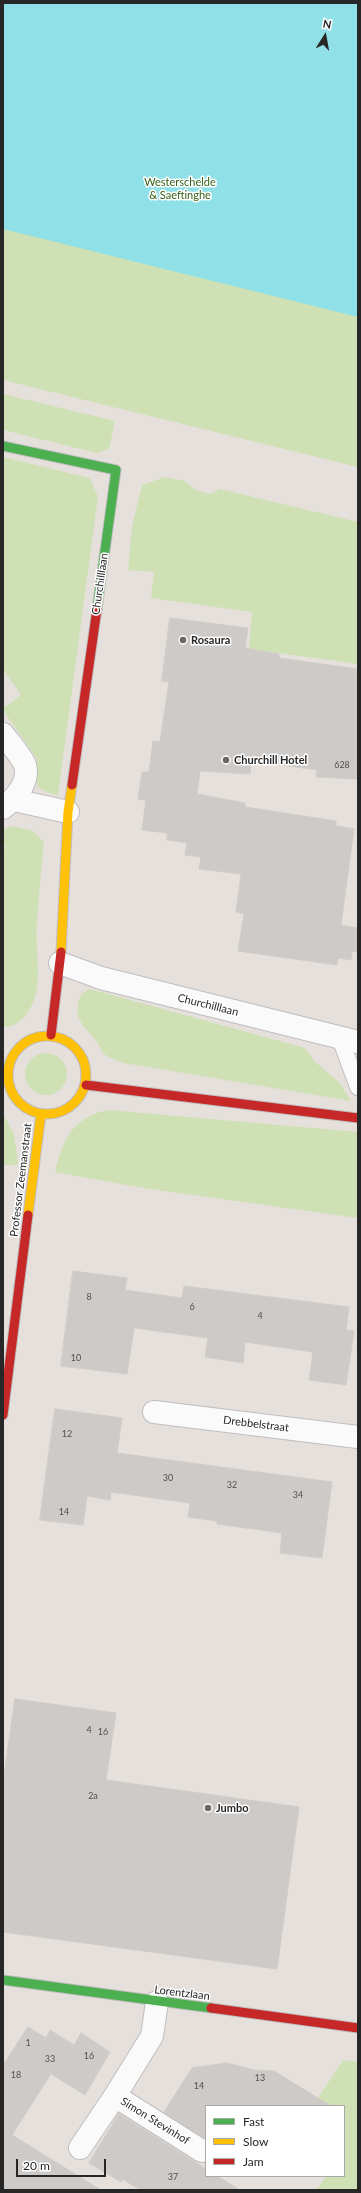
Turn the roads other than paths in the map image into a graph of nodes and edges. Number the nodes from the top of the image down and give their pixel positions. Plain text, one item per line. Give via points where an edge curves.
1 (3, 446) edge
2 (3, 734) edge
3 (8, 804) edge
4 (68, 812) junction
5 (60, 963) junction
6 (52, 1035) junction
7 (349, 1040) edge
8 (358, 1052) edge
9 (6, 1060) edge
10 (86, 1085) junction
11 (358, 1087) edge
12 (41, 1114) junction
13 (358, 1118) edge
14 (154, 1412) dead end
15 (3, 1415) edge
16 (358, 1437) edge
17 (3, 1980) edge
18 (157, 2002) junction
19 (358, 2028) edge
20 (115, 2096) junction
21 (80, 2148) dead end
22 (202, 2151) dead end

1 - 4 street, Churchilllaan via 116,470
2 - 3 street via 25,766 24,784
3 - 4 street
4 - 5 street, Churchilllaan
5 - 6 street, Churchilllaan
5 - 7 street, Churchilllaan via 101,978
6 - 9 street via 34,1036 18,1046
6 - 10 street via 72,1044 85,1062
7 - 8 lane
7 - 11 lane
9 - 12 street via 8,1084 20,1104
10 - 12 street via 76,1102 60,1112
10 - 13 street
12 - 15 street, Professor Zeemanstraat
14 - 16 street, Drebbelstraat
17 - 18 street, Lorentzlaan
18 - 19 street, Lorentzlaan
18 - 20 street, Simon Stevinhof via 152,2036
20 - 21 street
20 - 22 street, Simon Stevinhof

